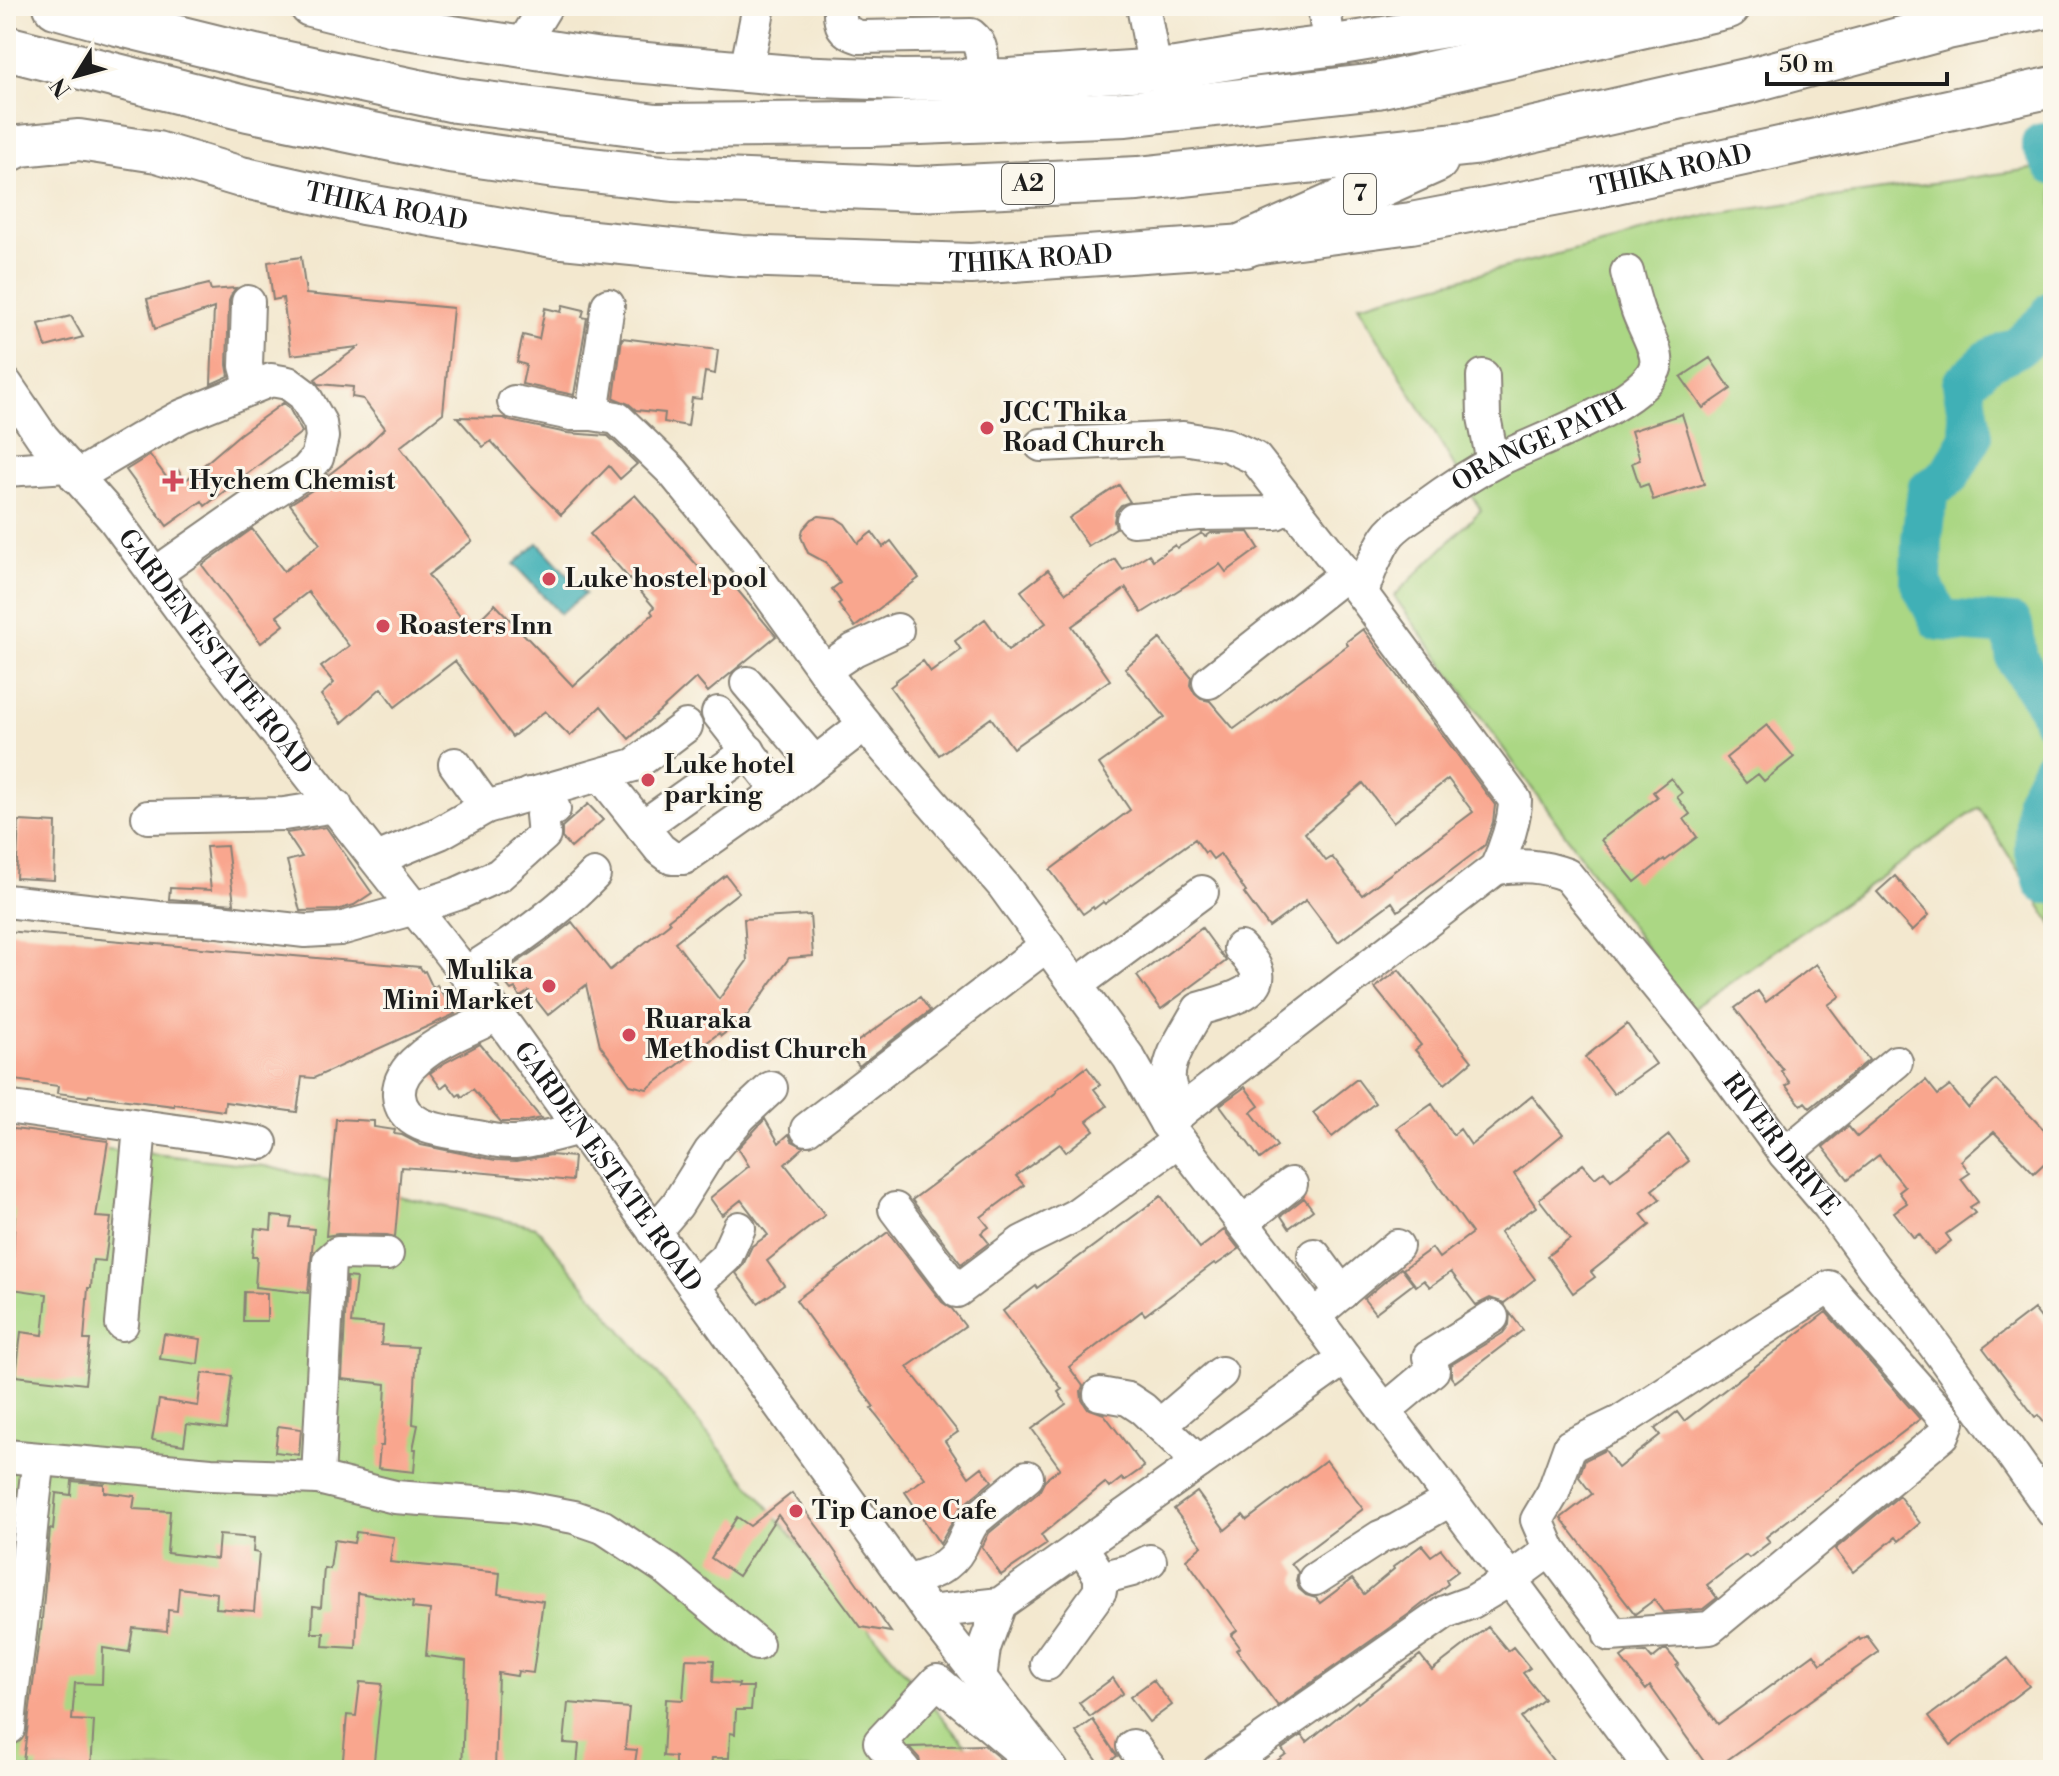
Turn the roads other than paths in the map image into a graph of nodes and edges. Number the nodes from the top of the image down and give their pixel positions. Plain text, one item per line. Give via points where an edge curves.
1 (56, 6) edge
2 (310, 6) edge
3 (546, 6) edge
4 (759, 6) edge
5 (840, 6) edge
6 (1143, 6) edge
7 (1324, 6) edge
8 (1574, 6) edge
9 (1728, 6) edge
10 (2046, 6) edge
11 (377, 14) edge
12 (1329, 46) junction
13 (521, 47) junction
14 (6, 48) edge
15 (1155, 70) junction
16 (746, 71) junction
17 (982, 79) junction
18 (2053, 87) edge
19 (1474, 143) junction
20 (6, 153) edge
21 (1245, 245) junction
22 (1627, 272) dead end
23 (248, 302) dead end
24 (608, 305) dead end
25 (1483, 376) dead end
26 (6, 384) edge
27 (252, 387) junction
28 (514, 402) dead end
29 (592, 414) junction
30 (1041, 445) dead end
31 (1493, 462) junction
32 (6, 470) edge
33 (72, 471) junction
34 (1291, 503) junction
35 (1133, 520) dead end
36 (155, 574) junction
37 (1354, 584) junction
38 (897, 630) dead end
39 (824, 670) junction
40 (1209, 682) dead end
41 (747, 683) dead end
42 (718, 713) dead end
43 (865, 724) junction
44 (686, 726) dead end
45 (749, 751) junction
46 (815, 763) junction
47 (455, 764) dead end
48 (601, 775) junction
49 (779, 791) junction
50 (529, 794) junction
51 (336, 806) junction
52 (486, 807) junction
53 (148, 817) dead end
54 (642, 827) junction
55 (377, 859) junction
56 (1496, 868) junction
57 (594, 875) dead end
58 (1202, 892) dead end
59 (6, 901) edge
60 (415, 908) junction
61 (1047, 945) junction
62 (1240, 948) dead end
63 (466, 973) junction
64 (1076, 985) junction
65 (498, 1015) junction
66 (1896, 1062) dead end
67 (771, 1088) dead end
68 (6, 1107) edge
69 (1176, 1124) junction
70 (140, 1127) junction
71 (580, 1128) junction
72 (807, 1129) dead end
73 (261, 1143) dead end
74 (1785, 1154) junction
75 (1291, 1184) dead end
76 (895, 1209) dead end
77 (1243, 1222) junction
78 (739, 1228) dead end
79 (654, 1232) junction
80 (1397, 1246) dead end
81 (387, 1254) dead end
82 (1314, 1255) dead end
83 (694, 1286) junction
84 (1342, 1293) junction
85 (1314, 1316) junction
86 (1492, 1317) dead end
87 (122, 1324) dead end
88 (1345, 1358) junction
89 (1221, 1373) dead end
90 (1100, 1394) dead end
91 (1384, 1411) junction
92 (1160, 1425) junction
93 (6, 1456) edge
94 (39, 1460) junction
95 (1199, 1462) junction
96 (1027, 1477) dead end
97 (318, 1478) junction
98 (1450, 1500) junction
99 (2053, 1512) edge
100 (1081, 1546) junction
101 (1550, 1550) junction
102 (1150, 1561) dead end
103 (1101, 1578) junction
104 (1315, 1579) dead end
105 (1509, 1580) junction
106 (906, 1581) junction
107 (1000, 1604) junction
108 (929, 1612) junction
109 (757, 1644) dead end
110 (1047, 1664) dead end
111 (980, 1679) junction
112 (1310, 1706) junction
113 (9, 1728) dead end
114 (1647, 1768) edge
115 (904, 1770) edge
116 (1044, 1770) edge
117 (1052, 1770) edge
118 (1219, 1770) edge
119 (1242, 1770) edge

1 - 9 highway via 255,57 455,100 656,126 884,123 1173,109 1377,86
2 - 11 main road
3 - 13 street
4 - 16 street
5 - 17 street via 842,27 860,37 971,35 981,49
6 - 15 street
7 - 12 street
8 - 12 main road
10 - 19 highway, A2
11 - 13 main road via 394,27
12 - 15 main road
13 - 16 main road
14 - 19 highway, A2 via 248,109 450,151 673,179 918,189 1122,180
15 - 17 main road
16 - 17 main road
18 - 21 main road, THIKA ROAD via 1584,190 1411,223
19 - 21 highway, 7
20 - 21 main road, THIKA ROAD via 20,146 79,140 157,152 241,177 443,220 741,256 971,264
22 - 31 street, ORANGE PATH via 1656,355 1651,375 1634,392 1590,418
23 - 27 street via 246,366
24 - 29 street
25 - 31 street
26 - 33 street, GARDEN ESTATE ROAD
27 - 33 street
27 - 36 street via 271,380 288,383 304,395 320,423 317,458 306,471
28 - 29 street
29 - 39 street via 617,418 673,472
30 - 34 street via 1183,438 1227,445 1259,462
31 - 37 street, ORANGE PATH via 1393,530
32 - 33 street
33 - 36 street, GARDEN ESTATE ROAD
34 - 35 street via 1276,513
34 - 37 street
36 - 51 street, GARDEN ESTATE ROAD
37 - 40 street
37 - 56 street via 1515,800
38 - 39 street
39 - 43 street
41 - 46 street
42 - 45 street
43 - 46 street
43 - 61 street via 1003,885
44 - 48 street via 634,765
45 - 49 street
45 - 54 street
46 - 49 street
47 - 52 street
48 - 50 street
48 - 54 street
49 - 54 street via 684,858 667,855
50 - 52 street
50 - 60 street via 554,809 542,815 544,835 499,875
51 - 53 street via 284,814
51 - 55 street, GARDEN ESTATE ROAD
52 - 55 street
55 - 60 street, GARDEN ESTATE ROAD
56 - 69 street
56 - 74 street, RIVER DRIVE via 1525,865 1567,875 1703,1042
57 - 63 street via 558,910
58 - 64 street
59 - 60 street via 305,931 340,929
60 - 63 street, GARDEN ESTATE ROAD
61 - 64 street
61 - 72 street
62 - 69 street via 1255,968 1254,986 1199,1009 1169,1068
63 - 65 street, GARDEN ESTATE ROAD
64 - 69 street
65 - 71 street, GARDEN ESTATE ROAD
65 - 71 street via 418,1059 403,1075 400,1106 420,1124 492,1140 515,1142
66 - 74 street
67 - 79 street via 710,1152
68 - 70 street
69 - 76 street via 1076,1215 1022,1242 957,1291
69 - 77 street
70 - 73 street
70 - 87 street
71 - 79 street, GARDEN ESTATE ROAD
74 - 99 street, RIVER DRIVE via 1908,1309
75 - 77 street
77 - 85 street
78 - 83 street via 726,1257
79 - 83 street, GARDEN ESTATE ROAD
80 - 84 street
81 - 97 street via 338,1253 329,1261
82 - 84 street
83 - 106 street, GARDEN ESTATE ROAD
84 - 85 street
85 - 88 street
86 - 91 street via 1429,1357 1433,1370
88 - 91 street
88 - 95 street
89 - 92 street
90 - 92 street via 1128,1399
91 - 98 street
92 - 95 street
93 - 94 street
94 - 97 street
94 - 113 street
95 - 100 street
96 - 106 street via 975,1520 946,1565
97 - 109 street via 395,1497 515,1506 603,1527 668,1570
98 - 104 street
98 - 105 street
100 - 103 street
100 - 107 street
101 - 101 street via 1610,1635 1710,1628 1943,1435 1948,1422 1829,1287 1620,1422 1570,1446 1537,1520
101 - 105 street
102 - 103 street
103 - 110 street via 1100,1591
105 - 112 street via 1445,1612
105 - 114 street
106 - 108 street, GARDEN ESTATE ROAD
107 - 108 street
107 - 111 street via 984,1648
108 - 111 street, GARDEN ESTATE ROAD
111 - 117 street, GARDEN ESTATE ROAD
112 - 118 street
112 - 119 street
115 - 116 street via 880,1742 937,1681

